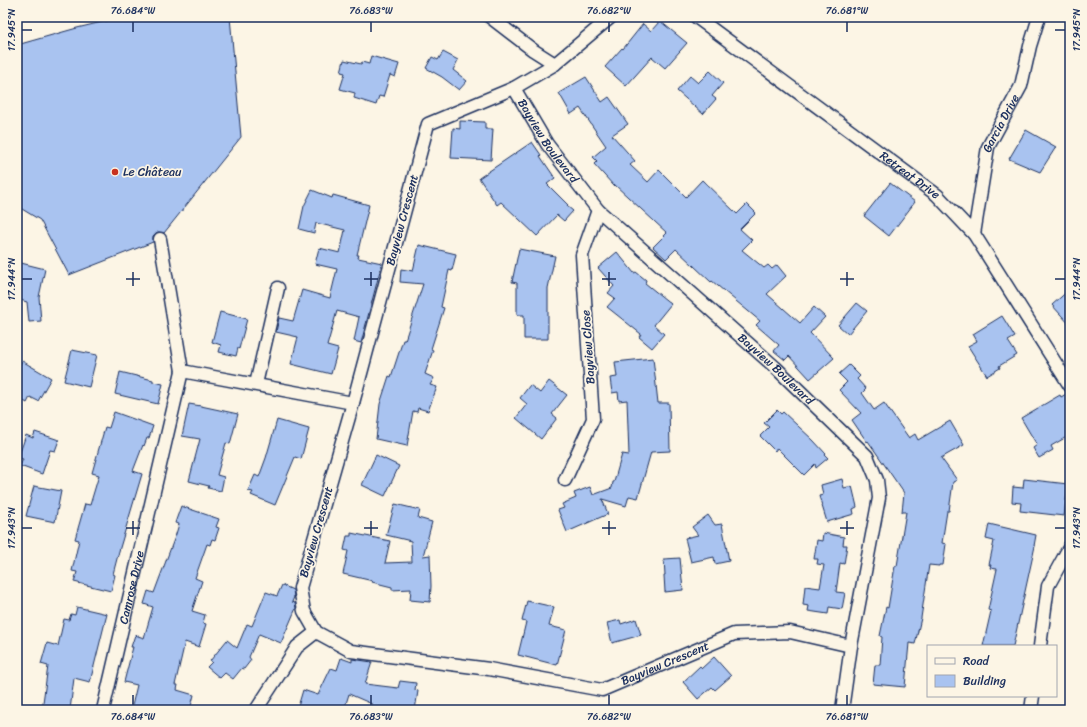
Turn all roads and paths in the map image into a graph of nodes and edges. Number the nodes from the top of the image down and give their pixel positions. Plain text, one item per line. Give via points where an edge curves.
1 (490, 17) edge
2 (611, 17) edge
3 (696, 17) edge
4 (1039, 17) edge
5 (555, 64) junction
6 (514, 88) junction
7 (598, 210) junction
8 (974, 234) junction
9 (160, 239) dead end
10 (278, 288) dead end
11 (182, 371) junction
12 (256, 384) junction
13 (1070, 386) edge
14 (353, 403) junction
15 (565, 480) dead end
16 (1070, 546) edge
17 (316, 632) junction
18 (1040, 645) edge
19 (851, 646) junction
20 (1033, 697) edge
21 (104, 710) edge
22 (256, 710) edge
23 (842, 710) edge
24 (1031, 710) edge

1 - 5 street
2 - 5 street, Bayview Crescent
3 - 8 street, Retreat Drive via 937,195
4 - 8 street, Garcia Drive via 1021,86 988,147
5 - 6 street, Bayview Crescent
6 - 7 street, Bayview Boulevard via 547,144
6 - 14 street, Bayview Crescent via 428,124
7 - 15 street, Bayview Close via 582,255 593,419
7 - 19 street, Bayview Boulevard via 775,367 868,456 877,480 879,498
8 - 13 street, Retreat Drive
9 - 11 street
10 - 12 street
11 - 12 street
11 - 21 street, Camrose Drive
12 - 14 street
14 - 17 street, Bayview Crescent via 300,588 304,611
16 - 18 street via 1048,586
17 - 19 street, Bayview Crescent via 351,651 489,669 602,690 734,634 790,632
17 - 22 street via 297,647
19 - 23 street, Bayview Boulevard
20 - 24 street

